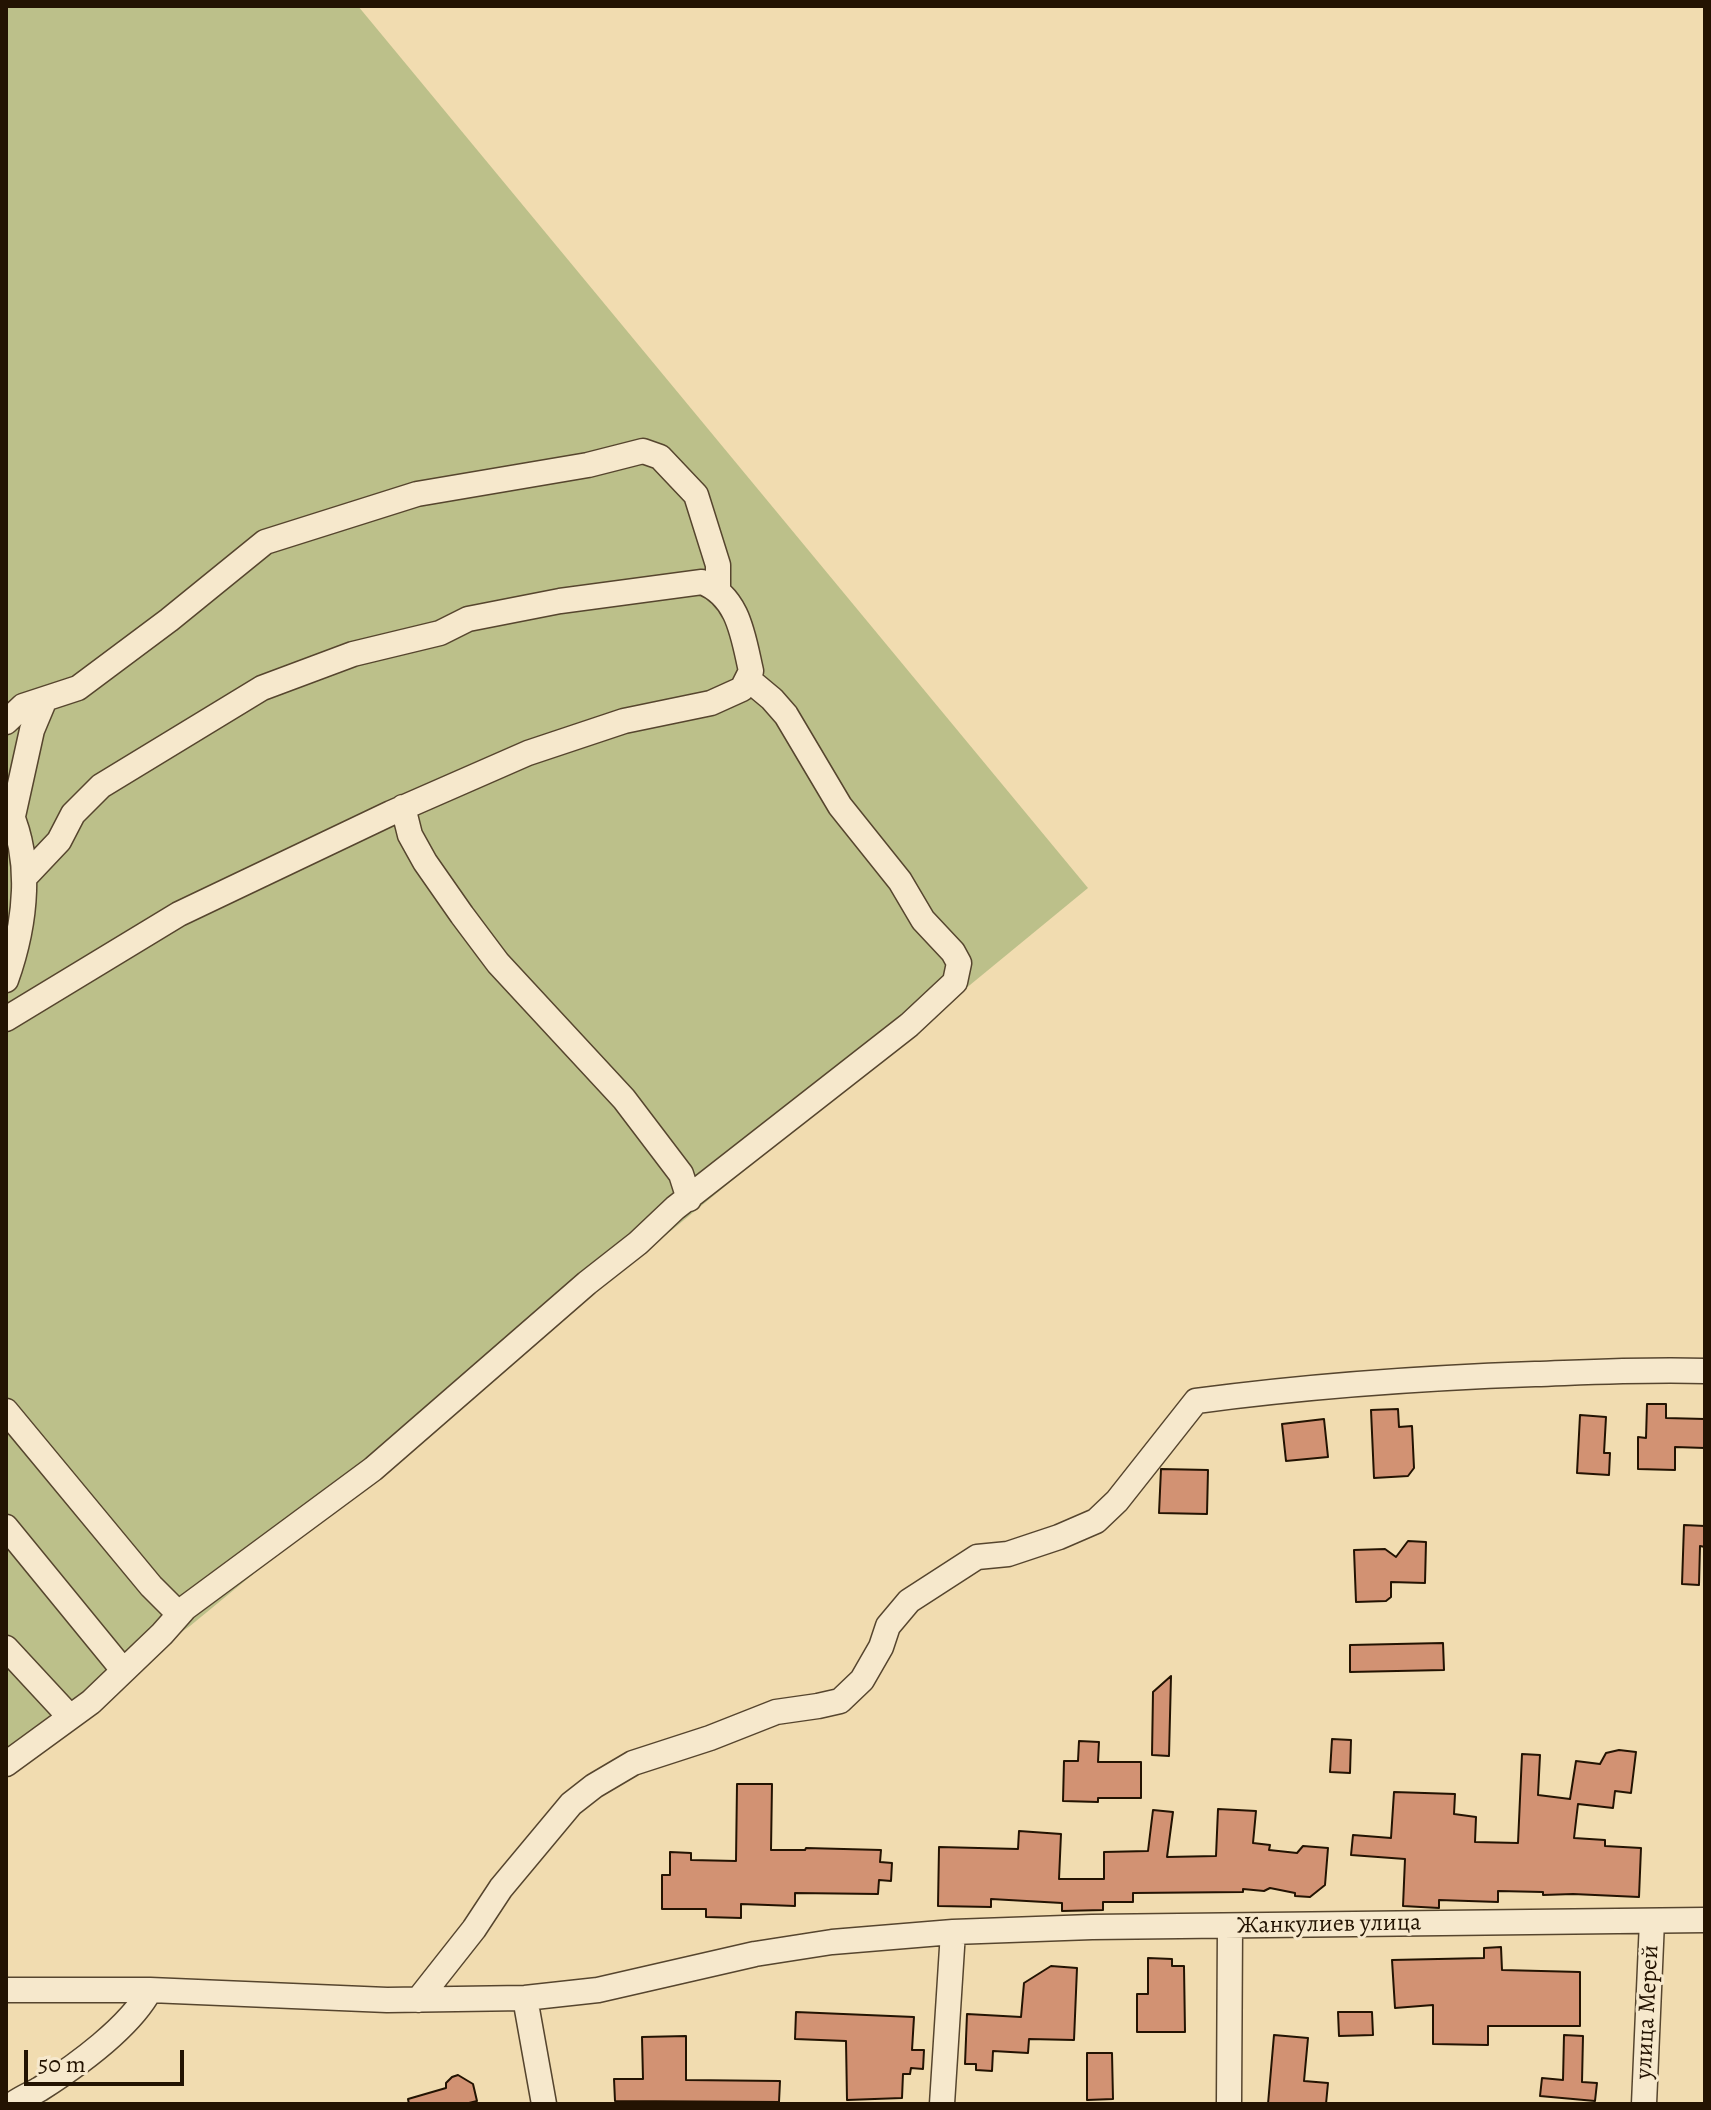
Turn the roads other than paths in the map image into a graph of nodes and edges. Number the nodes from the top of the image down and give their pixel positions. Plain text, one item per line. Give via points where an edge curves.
1 (718, 589) junction
2 (748, 679) junction
3 (45, 699) junction
4 (6, 722) edge
5 (403, 807) junction
6 (9, 810) edge
7 (24, 878) junction
8 (6, 980) edge
9 (6, 1019) edge
10 (689, 1199) junction
11 (1705, 1371) edge
12 (6, 1411) edge
13 (6, 1527) edge
14 (179, 1614) junction
15 (6, 1648) edge
16 (123, 1670) junction
17 (70, 1717) junction
18 (6, 1764) edge
19 (1705, 1920) edge
20 (1652, 1921) junction
21 (1230, 1926) junction
22 (953, 1932) junction
23 (6, 1990) edge
24 (150, 1990) junction
25 (525, 1998) junction
26 (418, 2000) junction
27 (13, 2104) edge
28 (544, 2104) edge
29 (942, 2104) edge
30 (1229, 2104) edge
31 (1644, 2104) edge

1 - 2 street via 731,604 740,630 751,671
1 - 3 street via 712,538 696,495 660,457 643,451 417,494 265,542 117,661 78,688
1 - 7 street via 702,582 665,586 468,619 440,633 353,654 262,688 101,786
2 - 5 street via 742,689 711,703 624,721 528,753
2 - 10 street via 786,715 840,806 900,881 923,920 953,952 958,974 909,1025
3 - 4 street via 23,706
3 - 6 street
5 - 9 street via 179,914
5 - 10 street via 410,835 462,915 498,963 624,1099 681,1174
6 - 7 street
7 - 8 street via 23,909
10 - 14 street via 373,1469
11 - 26 street via 1394,1381 1196,1401 1096,1521 1022,1550 977,1557 909,1601 888,1626 862,1680 840,1701 776,1712 633,1763 594,1786 571,1804 501,1888
12 - 14 street
13 - 16 street
14 - 16 street
15 - 17 street
16 - 17 street
17 - 18 street
19 - 20 street, Жанкулиев улица
20 - 21 street, Жанкулиев улица
20 - 31 street, улица Мерей
21 - 22 street, Жанкулиев улица
21 - 30 street
22 - 25 street, Жанкулиев улица via 817,1944 598,1990
22 - 29 street
23 - 24 street, Жанкулиев улица
24 - 26 street, Жанкулиев улица
24 - 27 street via 140,2008 108,2038
25 - 26 street, Жанкулиев улица
25 - 28 street

